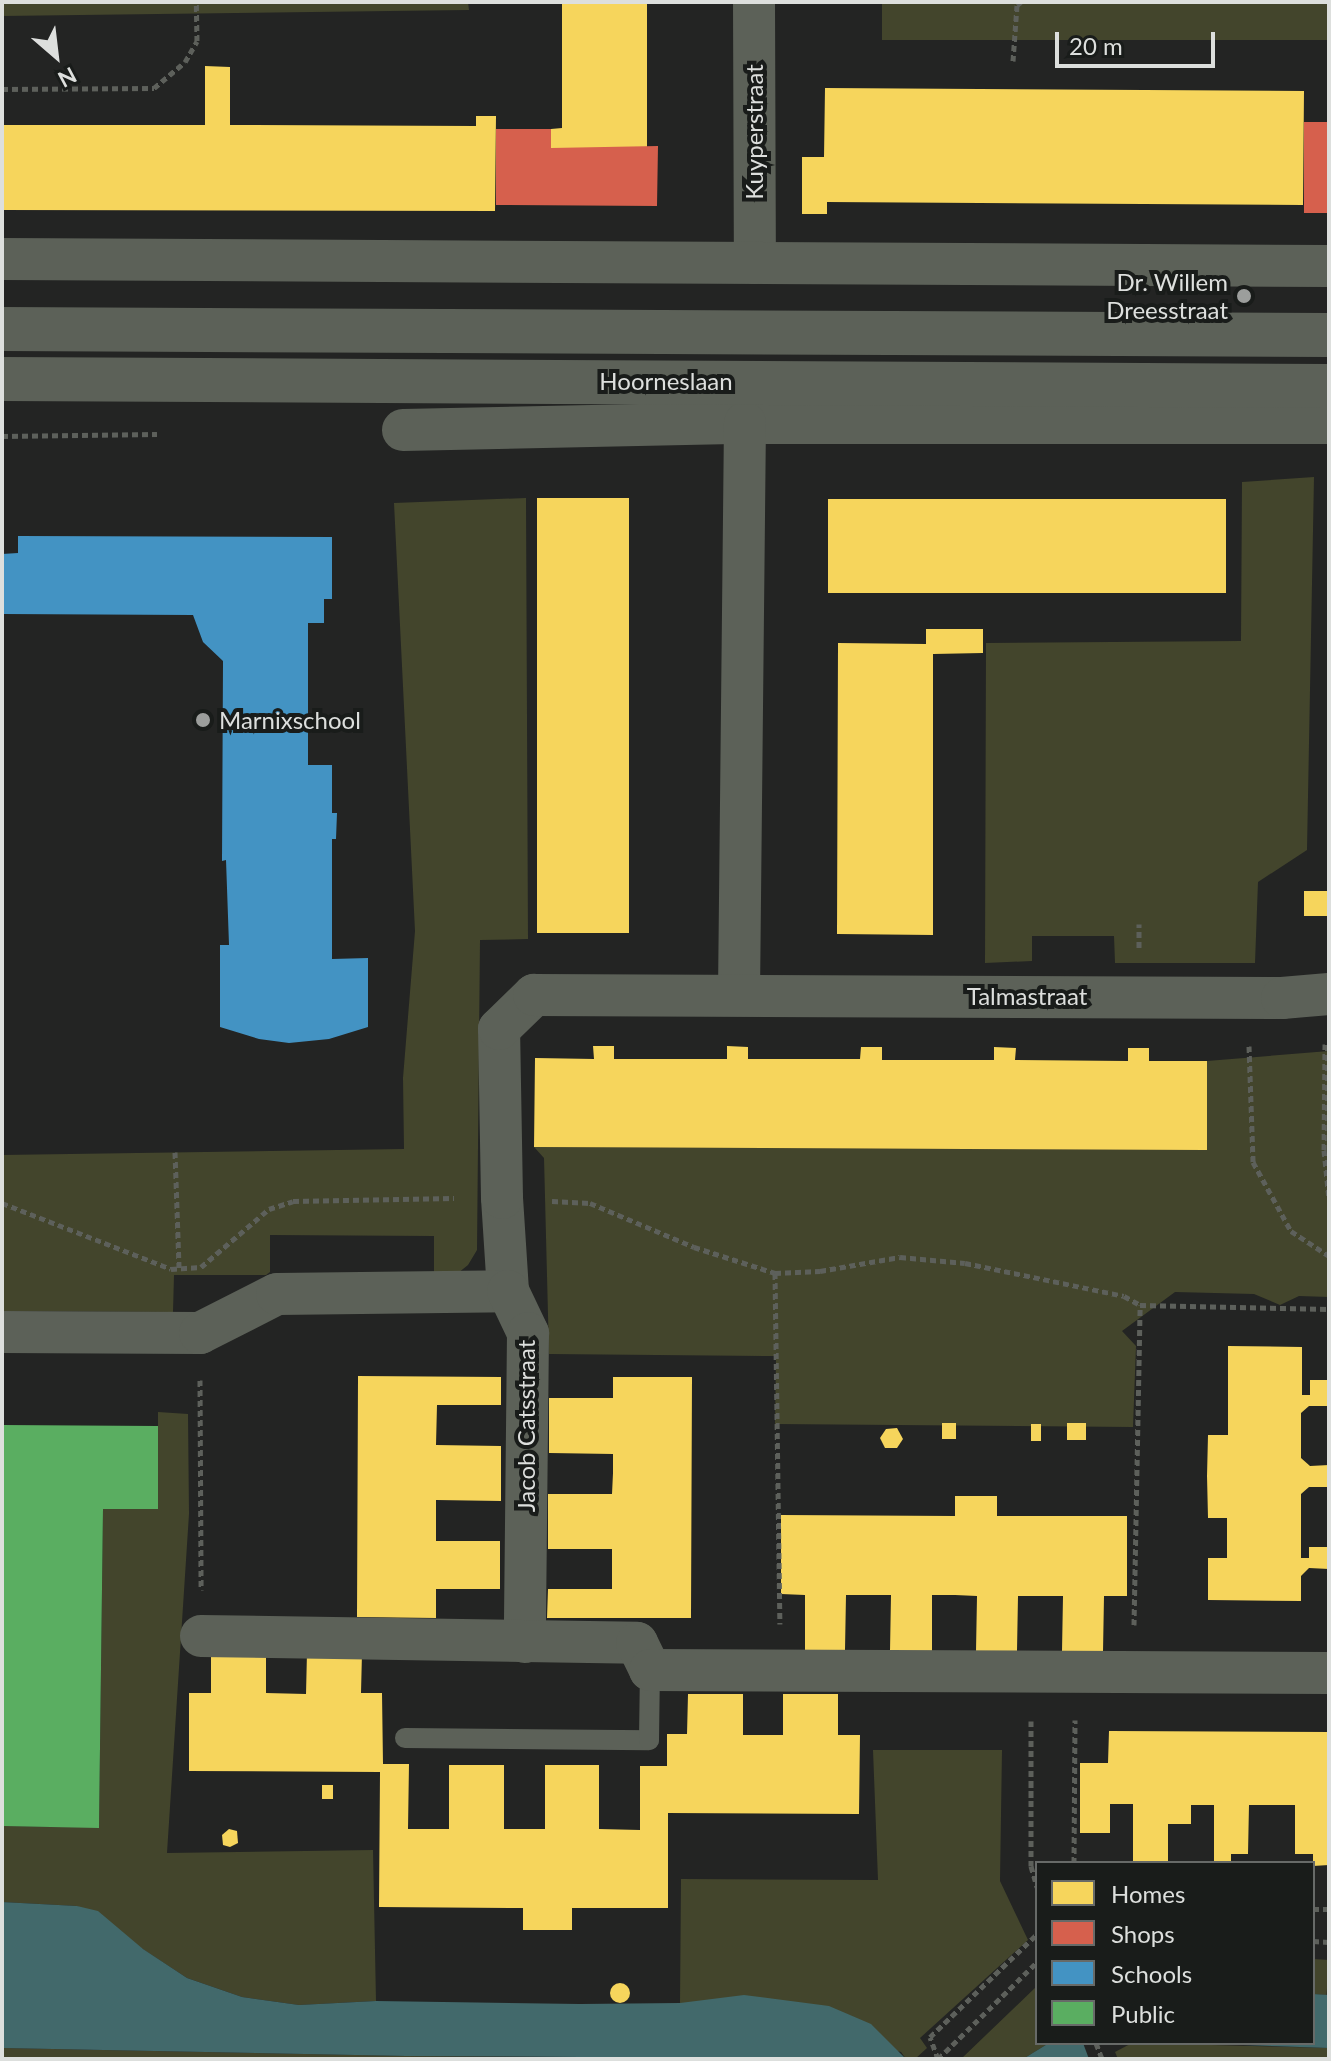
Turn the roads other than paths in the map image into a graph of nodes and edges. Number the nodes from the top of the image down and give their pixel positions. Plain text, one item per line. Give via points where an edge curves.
1 (754, 2) edge
2 (2, 259) edge
3 (755, 263) junction
4 (1329, 266) edge
5 (2, 329) edge
6 (1329, 335) edge
7 (2, 379) edge
8 (1329, 386) edge
9 (745, 423) junction
10 (1329, 423) edge
11 (403, 430) dead end
12 (739, 994) junction
13 (1323, 994) edge
14 (508, 1291) junction
15 (2, 1332) edge
16 (201, 1636) road end
17 (525, 1642) junction
18 (650, 1670) junction
19 (1329, 1673) edge
20 (405, 1738) dead end

1 - 3 street, Kuyperstraat
2 - 3 street
3 - 4 street
5 - 6 street, Hoorneslaan
7 - 8 street, Hoorneslaan
9 - 10 street, Hoorneslaan
9 - 11 street, Hoorneslaan
9 - 12 street
12 - 13 street, Talmastraat
12 - 14 street, Talmastraat via 534,995 499,1029
14 - 15 street via 277,1294 200,1333
14 - 17 street, Jacob Catsstraat via 528,1333
16 - 17 street
17 - 18 street via 637,1643
18 - 19 street
18 - 20 lane via 649,1740

